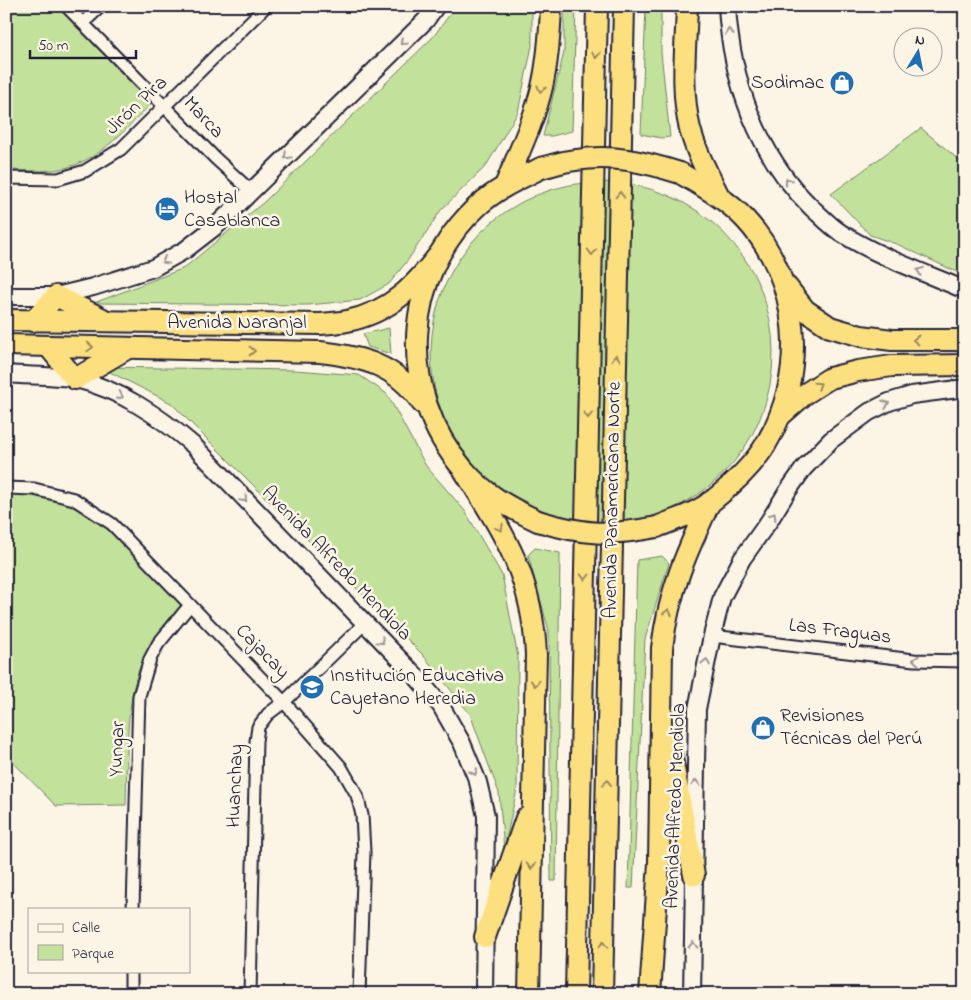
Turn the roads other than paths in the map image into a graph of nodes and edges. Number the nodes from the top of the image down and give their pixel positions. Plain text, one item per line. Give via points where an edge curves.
1 (66, 6) edge
2 (101, 6) edge
3 (266, 6) edge
4 (436, 6) edge
5 (551, 6) edge
6 (597, 6) edge
7 (624, 6) edge
8 (687, 6) edge
9 (692, 6) edge
10 (727, 6) edge
11 (83, 23) junction
12 (687, 27) junction
13 (166, 106) junction
14 (6, 178) edge
15 (505, 186) junction
16 (251, 191) junction
17 (718, 196) junction
18 (441, 252) junction
19 (782, 280) junction
20 (965, 290) edge
21 (6, 296) edge
22 (56, 296) junction
23 (6, 320) edge
24 (34, 321) junction
25 (109, 322) junction
26 (965, 340) edge
27 (6, 345) edge
28 (48, 346) junction
29 (128, 348) junction
30 (965, 365) edge
31 (6, 374) edge
32 (75, 379) junction
33 (963, 388) edge
34 (427, 409) junction
35 (780, 416) junction
36 (465, 472) junction
37 (6, 488) edge
38 (710, 502) junction
39 (190, 605) junction
40 (364, 624) junction
41 (712, 636) junction
42 (965, 661) edge
43 (660, 696) junction
44 (284, 702) junction
45 (532, 800) junction
46 (694, 875) junction
47 (133, 908) edge
48 (485, 937) junction
49 (131, 972) edge
50 (131, 994) edge
51 (250, 994) edge
52 (359, 994) edge
53 (484, 994) edge
54 (529, 994) edge
55 (576, 994) edge
56 (602, 994) edge
57 (650, 994) edge
58 (692, 994) edge

1 - 11 street, Marca
2 - 11 street
3 - 13 street, Jirón Pira
4 -> 16 main road via 426,20
5 -> 15 highway via 548,58 542,89
6 -> 55 highway, Avenida Panamericana Norte
56 -> 7 highway, Avenida Panamericana Norte
8 - 12 highway
9 - 12 highway
20 -> 10 main road via 892,260 839,232 795,191 762,139 743,93 730,46
11 - 13 street, Marca
12 - 17 highway via 684,93 690,129
13 - 14 street, Jirón Pira via 121,149 85,171 58,179
13 - 16 street, Marca
15 - 17 highway, bridge via 541,168 576,160 611,158 647,162 680,173
15 - 18 highway via 458,226
16 -> 22 main road via 216,226 185,250 153,268
17 - 19 highway via 745,220 767,248
18 - 25 highway, Avenida Naranjal via 421,279 396,300 347,321 320,324
18 - 34 highway via 424,289 416,329 417,370
26 -> 19 highway via 892,340 830,327 805,310
19 - 35 highway via 791,314 794,348 790,383
21 - 22 main road
22 - 24 highway
22 - 25 highway
23 - 24 highway, Avenida Naranjal
24 - 25 highway, Avenida Naranjal
27 - 28 highway, Avenida Naranjal
28 -> 29 highway, Avenida Naranjal
28 - 32 highway
29 - 32 highway
29 -> 34 highway, Avenida Naranjal via 320,352 351,356 392,371 412,388
35 -> 30 highway via 830,378 892,366
31 - 32 main road
32 -> 40 main road, Avenida Alfredo Mendiola via 109,390 168,424
41 -> 33 main road, Avenida Alfredo Mendiola via 722,597 742,560 804,468 831,440 869,412 889,402 912,395
34 - 36 highway via 449,452
35 - 38 highway via 766,445 746,471
36 - 38 highway, bridge via 511,509 567,530 627,532 657,526 692,513
36 -> 45 highway via 504,535 530,600 536,655
37 - 39 street, Cajacay via 54,493 93,510 112,524
43 -> 38 highway via 662,648 671,599 683,561
39 - 44 street, Cajacay
39 - 47 street, Yungar via 158,644 139,696
40 - 44 street, Huanchay
40 -> 48 main road, Avenida Alfredo Mendiola via 441,706 462,743 478,782 486,816
42 -> 41 street, Las Fraguas via 905,659
46 -> 41 main road, Avenida Alfredo Mendiola via 697,709
43 - 46 highway
43 - 57 highway via 660,838
44 - 51 street, Huanchay via 258,727 256,741
44 - 52 street, Cajacay via 341,767 357,795 362,815 364,852
45 - 48 highway
45 -> 54 highway
58 -> 46 main road, Avenida Alfredo Mendiola
48 - 53 main road, Avenida Alfredo Mendiola
49 - 50 street

